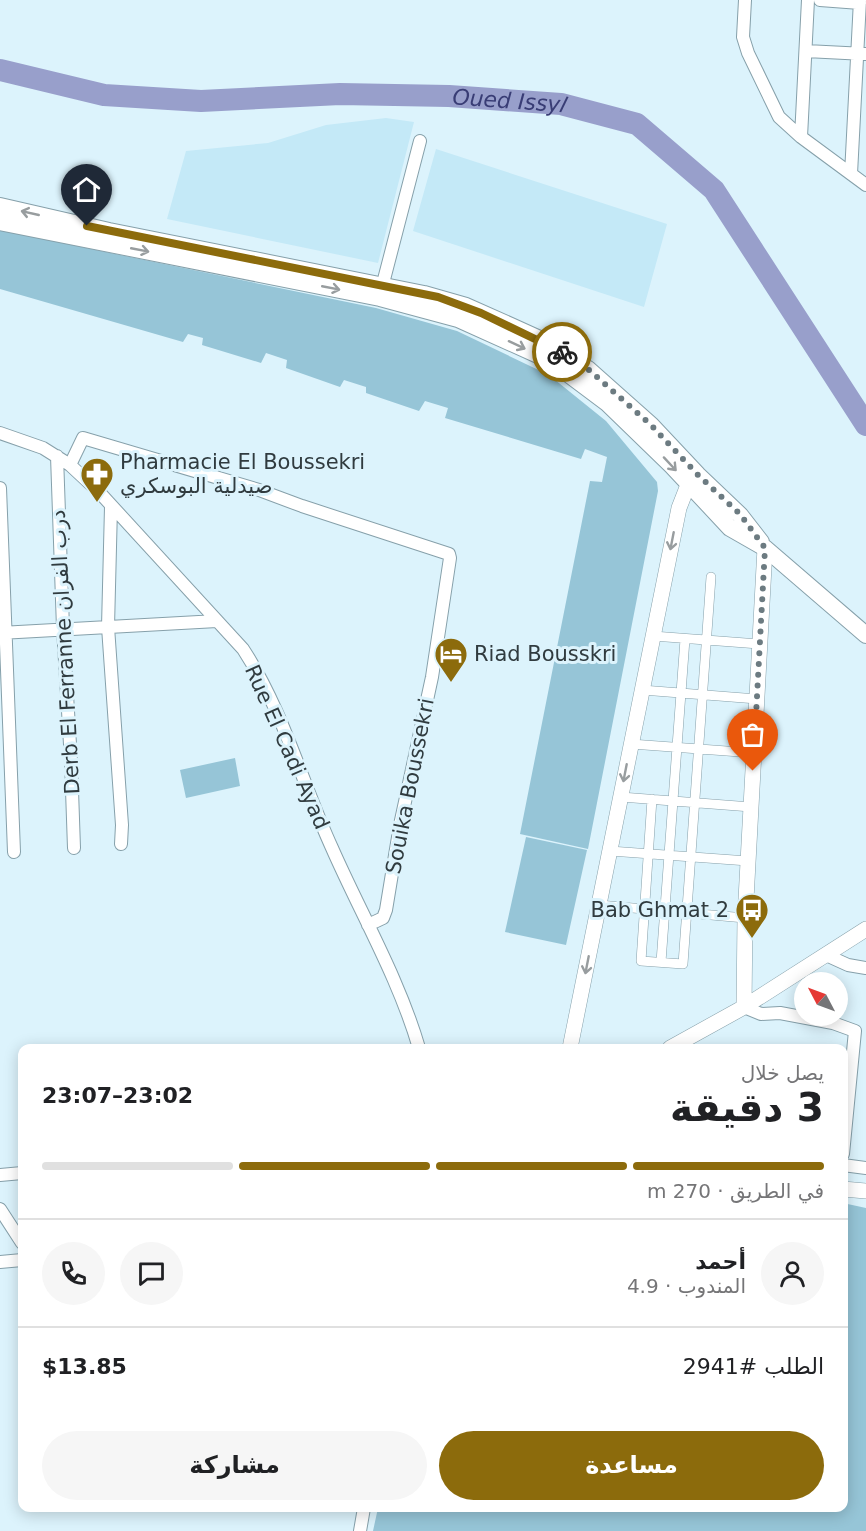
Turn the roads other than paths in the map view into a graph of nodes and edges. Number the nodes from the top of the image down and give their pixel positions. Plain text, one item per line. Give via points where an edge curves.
1 (745, 0) edge
2 (808, 0) edge
3 (820, 0) edge
4 (860, 2) edge
5 (806, 51) junction
6 (862, 54) edge
7 (801, 137) junction
8 (420, 141) dead end
9 (851, 174) junction
10 (866, 185) edge
11 (0, 206) edge
12 (0, 222) edge
13 (381, 292) junction
14 (0, 433) edge
15 (57, 456) junction
16 (70, 465) junction
17 (693, 480) junction
18 (0, 488) edge
19 (111, 507) junction
20 (765, 548) junction
21 (711, 577) dead end
22 (217, 621) junction
23 (108, 627) junction
24 (63, 628) junction
25 (3, 632) edge
26 (866, 635) edge
27 (653, 636) junction
28 (685, 639) junction
29 (706, 640) junction
30 (759, 644) junction
31 (642, 690) junction
32 (680, 693) junction
33 (701, 694) junction
34 (757, 699) junction
35 (631, 744) junction
36 (676, 747) junction
37 (697, 749) junction
38 (754, 753) junction
39 (621, 796) junction
40 (652, 800) junction
41 (674, 801) junction
42 (694, 803) junction
43 (751, 807) junction
44 (121, 844) dead end
45 (74, 848) dead end
46 (610, 851) junction
47 (14, 852) dead end
48 (648, 854) junction
49 (670, 855) junction
50 (691, 857) junction
51 (748, 861) junction
52 (599, 905) junction
53 (645, 909) junction
54 (665, 911) junction
55 (687, 913) junction
56 (745, 918) junction
57 (368, 925) junction
58 (866, 929) edge
59 (826, 955) junction
60 (661, 962) junction
61 (866, 968) edge
62 (744, 1007) junction
63 (418, 1044) edge
64 (571, 1044) edge
65 (677, 1044) edge
66 (848, 1103) edge
67 (848, 1166) edge
68 (866, 1168) edge
69 (18, 1173) edge
70 (0, 1175) edge
71 (848, 1189) edge
72 (866, 1191) edge
73 (0, 1209) edge
74 (18, 1237) edge
75 (18, 1260) edge
76 (0, 1262) edge
77 (363, 1512) edge
78 (360, 1531) edge

1 - 7 street via 743,37 748,53 779,117
2 - 5 street
3 - 4 street
4 - 6 street
5 - 6 street
5 - 7 street
6 - 9 street
7 - 9 street
8 - 13 street
9 - 10 street
13 -> 11 main road
12 -> 13 main road
13 - 17 main road via 424,294 466,306 544,341 615,392 651,425
14 - 15 street, Rue El Cadi Ayad
15 - 16 street, Rue El Cadi Ayad
15 - 24 street, Derb El Ferranne درب الفران
16 - 19 street, Rue El Cadi Ayad
16 - 57 street, Souika Boussekri via 83,438 259,490 448,554 432,677 386,910 383,918
17 - 20 main road via 740,514
17 -> 27 street via 679,507
18 - 25 street
19 - 22 street, Rue El Cadi Ayad
19 - 23 street
20 - 26 main road
20 - 30 street
21 - 29 street
22 - 23 street
22 - 57 street, Rue El Cadi Ayad via 255,668
23 - 24 street
23 - 44 street
24 - 25 street
24 - 45 street, Derb El Ferranne درب الفران
25 - 47 street
27 - 28 street
27 - 31 street
28 - 29 street
28 - 32 street
29 - 30 street
29 - 33 street
30 - 34 street
31 - 32 street
31 - 35 street
32 - 33 street
32 - 36 street
33 - 34 street
33 - 37 street
34 - 38 street
35 - 36 street
35 -> 39 street
36 - 37 street
36 - 41 street
37 - 38 street
37 - 42 street
38 - 43 street
39 - 40 street
39 - 46 street
40 - 41 street
40 - 48 street
41 - 42 street
41 - 49 street
42 - 43 street
42 - 50 street
43 - 51 street
46 - 48 street
46 - 52 street
48 - 49 street
48 - 53 street
49 - 50 street
49 - 54 street
50 - 51 street
50 - 55 street
51 - 56 street
52 - 53 street
52 -> 64 street
53 - 54 street
53 - 60 street via 641,961
54 - 55 street
54 - 60 street
55 - 56 street
55 - 60 street via 683,964
56 - 62 street
57 - 63 street, Rue El Cadi Ayad
58 - 59 street
59 - 61 street
59 - 62 street
62 - 65 street
62 - 66 street via 761,1014 780,1013 855,1031
67 - 68 street
69 - 70 street
71 - 72 street
73 - 74 street
75 - 76 street
77 - 78 street

